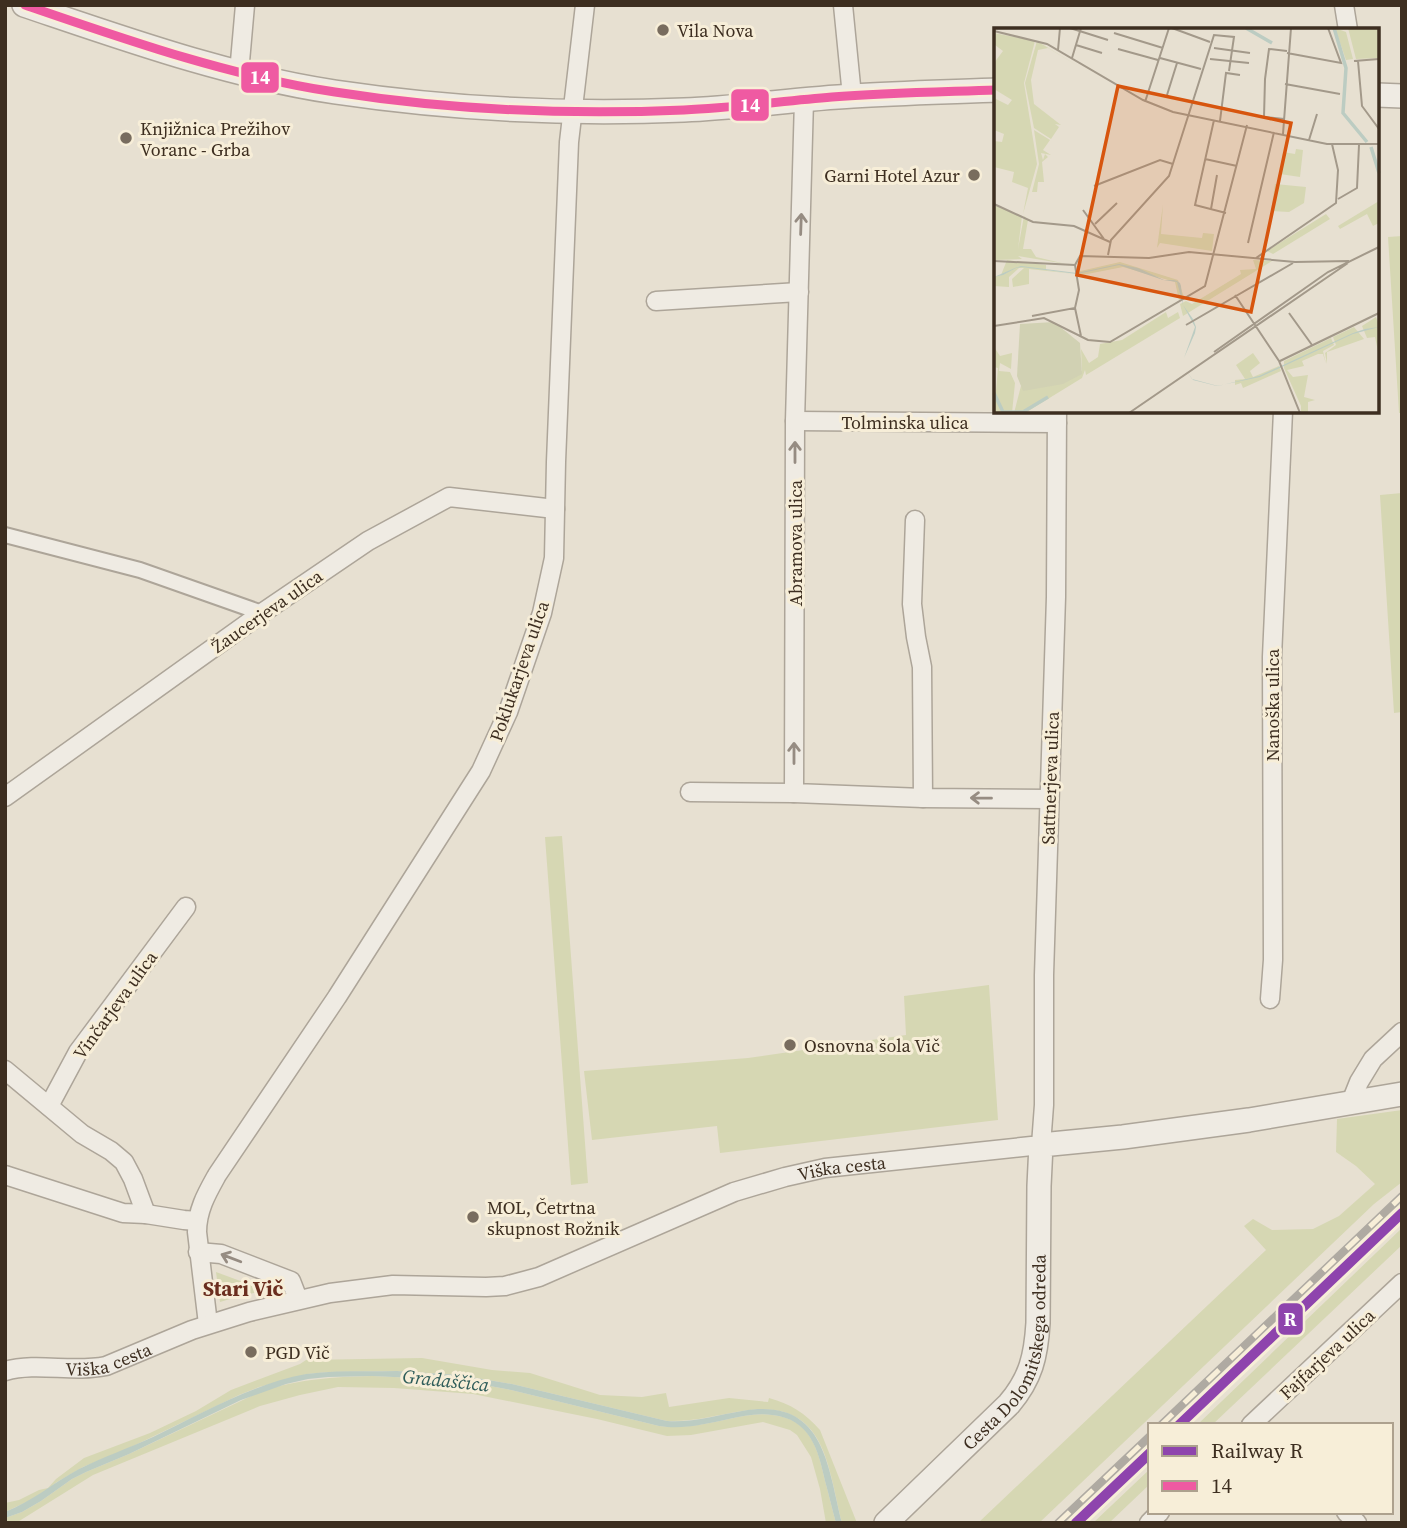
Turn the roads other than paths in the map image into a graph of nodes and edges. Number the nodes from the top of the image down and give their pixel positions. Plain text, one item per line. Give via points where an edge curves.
1 (24, 5) edge
2 (245, 5) edge
3 (585, 5) edge
4 (843, 5) edge
5 (1344, 5) edge
6 (1348, 28) edge
7 (239, 73) junction
8 (994, 90) edge
9 (1379, 95) edge
10 (852, 96) junction
11 (1402, 96) edge
12 (804, 100) junction
13 (573, 111) junction
14 (799, 292) junction
15 (656, 301) dead end
16 (1283, 413) edge
17 (1057, 417) edge
18 (795, 421) junction
19 (555, 509) junction
20 (915, 520) dead end
21 (5, 535) edge
22 (262, 613) junction
23 (690, 792) dead end
24 (794, 793) junction
25 (5, 797) edge
26 (923, 798) junction
27 (1049, 799) junction
28 (186, 907) dead end
29 (1270, 999) dead end
30 (1402, 1032) edge
31 (5, 1070) edge
32 (1402, 1094) edge
33 (1350, 1102) junction
34 (49, 1107) junction
35 (1041, 1144) junction
36 (5, 1175) edge
37 (146, 1214) junction
38 (197, 1221) junction
39 (198, 1252) junction
40 (1402, 1283) edge
41 (298, 1299) junction
42 (208, 1324) junction
43 (5, 1371) edge
44 (1253, 1423) edge
45 (886, 1523) edge

1 - 7 street
2 - 7 street
3 - 13 street, Poklukarjeva ulica
4 - 10 street
5 - 6 street
7 - 13 street via 388,99
8 - 10 street
9 - 11 street
10 - 12 street
12 - 13 street via 684,110
14 -> 12 street, Abramova ulica
13 - 19 street, Poklukarjeva ulica
14 - 15 street
14 - 18 street, Abramova ulica
16 - 29 street, Nanoška ulica via 1272,657
17 - 18 street, Tolminska ulica
17 - 27 street, Sattnerjeva ulica
24 -> 18 street, Abramova ulica
19 - 22 street, Žaucerjeva ulica via 449,498 368,541
19 - 38 street, Poklukarjeva ulica via 554,558 543,609 508,712 481,771 337,998 217,1175
20 - 26 street via 912,604 922,667
21 - 22 street via 140,570
22 - 25 street, Žaucerjeva ulica
23 - 24 street
24 - 26 street
27 -> 26 street
27 - 35 street, Sattnerjeva ulica
28 - 34 street, Vinčarjeva ulica via 78,1052
30 - 33 street via 1373,1059
31 - 34 street
32 - 33 street, Viška cesta
33 - 35 street, Viška cesta via 1249,1120
34 - 37 street via 124,1162
35 - 41 street, Viška cesta via 825,1168 785,1177 734,1192 551,1272 505,1286 393,1285
35 - 45 street, Cesta Dolomitskega odreda via 1038,1323 1032,1366 1009,1405
36 - 37 street via 122,1213
37 - 38 street
38 - 39 street, Poklukarjeva ulica
41 -> 39 street via 291,1281 220,1254
39 - 42 street
40 - 44 street, Fajfarjeva ulica
41 - 42 street, Viška cesta
42 - 43 street, Viška cesta via 106,1366 30,1366

